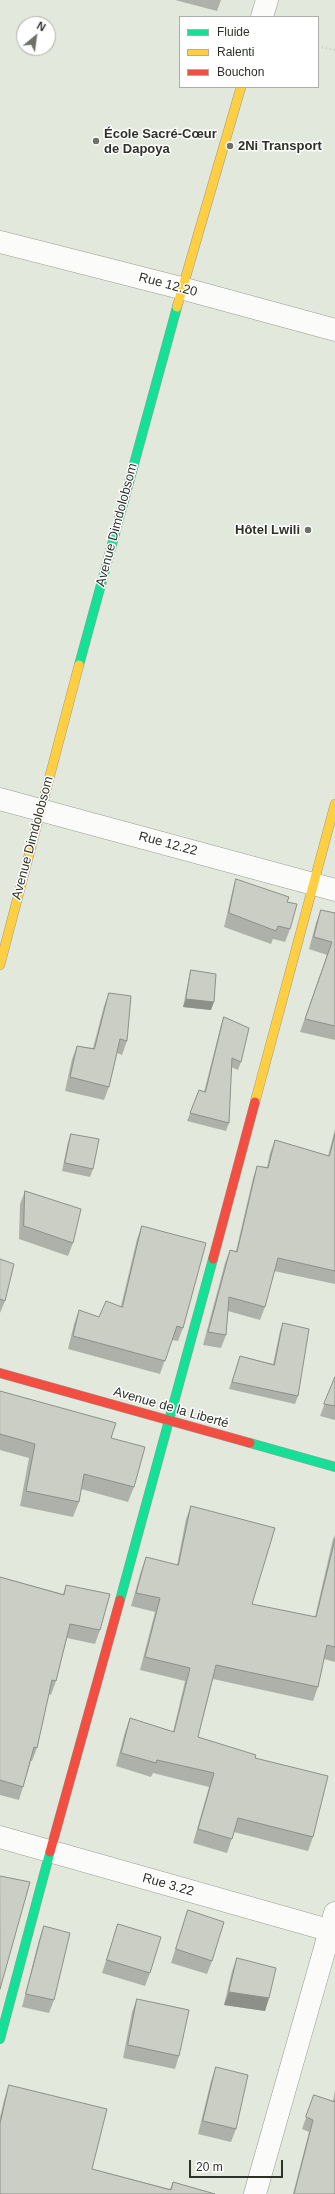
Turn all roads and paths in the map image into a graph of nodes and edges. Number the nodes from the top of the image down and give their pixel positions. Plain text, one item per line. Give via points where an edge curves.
1 (267, 0) edge
2 (262, 16) edge
3 (319, 46) edge
4 (335, 50) edge
5 (241, 88) edge
6 (0, 242) edge
7 (181, 288) junction
8 (335, 330) edge
9 (0, 799) edge
10 (335, 804) edge
11 (40, 810) junction
12 (313, 884) junction
13 (335, 890) edge
14 (0, 965) edge
15 (0, 1373) edge
16 (170, 1421) junction
17 (335, 1467) edge
18 (0, 1838) edge
19 (50, 1851) junction
20 (333, 1925) edge
21 (0, 2039) edge
22 (255, 2194) edge

1 - 2 street
3 - 4 path
5 - 7 street, Avenue Dimdolobsom
6 - 7 street, Rue 12.20
7 - 8 street, Rue 12.20
7 - 11 street, Avenue Dimdolobsom
9 - 11 street, Rue 12.22
10 - 12 street
11 - 12 street, Rue 12.22
11 - 14 street, Avenue Dimdolobsom
12 - 13 street, Rue 12.22
12 - 16 street
15 - 16 street, Avenue de la Liberté
16 - 17 street, Avenue de la Liberté
16 - 19 street
18 - 19 street, Rue 3.22
19 - 20 street, Rue 3.22
19 - 21 street
20 - 22 street

